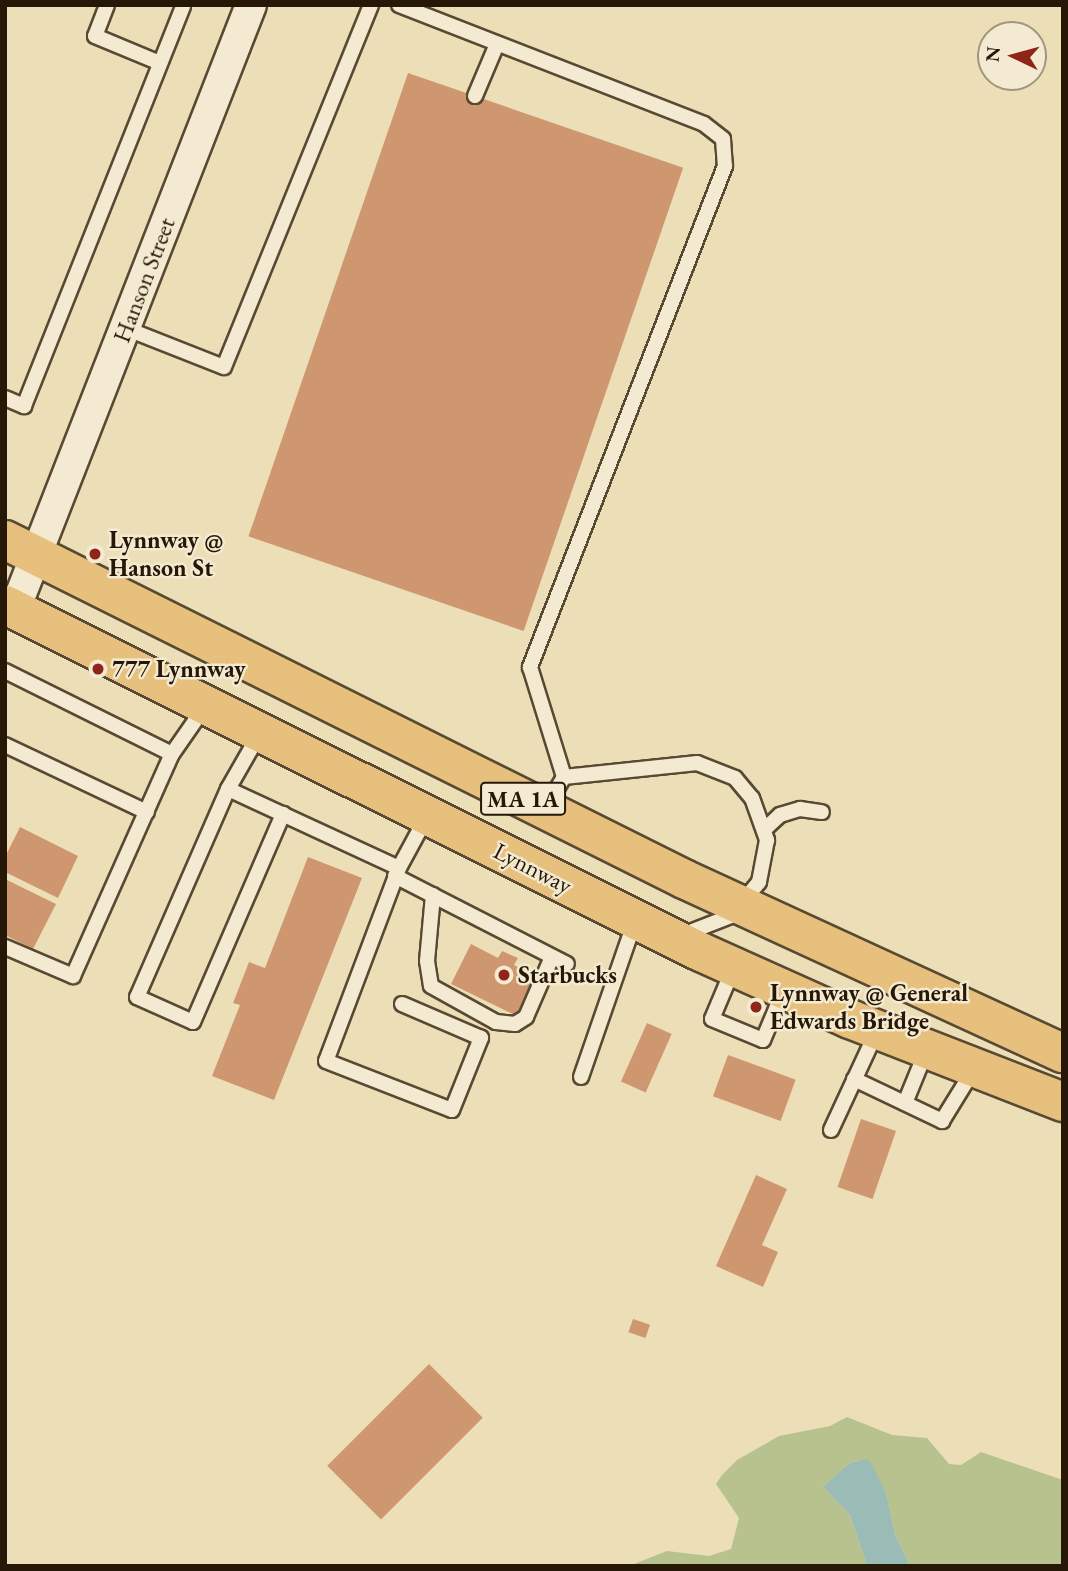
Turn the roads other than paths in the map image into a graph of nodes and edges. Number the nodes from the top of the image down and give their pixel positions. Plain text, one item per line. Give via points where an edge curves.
1 (107, 5) edge
2 (251, 5) edge
3 (371, 5) edge
4 (399, 5) edge
5 (183, 6) edge
6 (497, 44) junction
7 (160, 63) junction
8 (475, 96) dead end
9 (125, 328) junction
10 (5, 398) edge
11 (21, 548) edge
12 (10, 607) edge
13 (5, 671) edge
14 (206, 705) junction
15 (260, 732) junction
16 (5, 745) edge
17 (173, 754) junction
18 (564, 777) junction
19 (228, 789) junction
20 (544, 809) junction
21 (147, 811) junction
22 (822, 812) dead end
23 (283, 814) junction
24 (427, 816) junction
25 (765, 829) junction
26 (397, 872) junction
27 (433, 895) junction
28 (741, 906) junction
29 (636, 920) junction
30 (670, 937) junction
31 (5, 947) edge
32 (552, 957) junction
33 (567, 964) dead end
34 (734, 967) junction
35 (784, 990) junction
36 (402, 1004) dead end
37 (878, 1030) junction
38 (927, 1049) junction
39 (1063, 1053) edge
40 (975, 1068) junction
41 (581, 1077) dead end
42 (854, 1079) junction
43 (1063, 1102) edge
44 (905, 1103) junction
45 (831, 1130) dead end

1 - 7 lane via 95,36
2 - 9 street, Hanson Street
3 - 9 lane via 224,367
4 - 6 lane
5 - 7 lane
6 - 8 lane
6 - 18 lane via 704,124 723,139 725,166 530,667
7 - 10 lane via 24,406
9 - 11 street, Hanson Street
11 - 12 street, Lynnway
11 - 20 highway, MA 1A
12 - 14 highway, Lynnway / MA 1A
13 - 17 lane
14 - 15 highway, Lynnway / MA 1A
14 - 17 lane
15 - 19 lane
15 - 24 highway, Lynnway / MA 1A
16 - 21 lane
17 - 21 lane
18 - 20 lane
18 - 25 lane via 638,772 685,763 709,766 744,788
19 - 23 lane
19 - 23 lane via 137,997 193,1022
20 - 28 highway, MA 1A
21 - 31 lane via 73,976
22 - 25 lane via 800,809 780,815
23 - 26 lane
24 - 26 lane
24 - 29 highway, Lynnway / MA 1A
25 - 28 lane via 763,870
26 - 27 lane
26 - 36 lane via 326,1061 452,1110 481,1038
27 - 32 lane
27 - 32 lane via 427,975 431,986 496,1022 515,1024 526,1017
28 - 30 lane via 717,924
28 - 39 highway, MA 1A
29 - 30 highway, Lynnway / MA 1A
29 - 41 lane
30 - 34 highway, Lynnway / MA 1A
32 - 33 lane
34 - 35 highway, Lynnway / MA 1A
34 - 35 lane via 712,1019 764,1040
35 - 37 highway, Lynnway / MA 1A
37 - 38 highway, Lynnway / MA 1A
37 - 42 lane
38 - 40 highway, Lynnway / MA 1A
38 - 44 lane
40 - 43 highway, Lynnway / MA 1A
40 - 44 lane via 942,1121
42 - 44 lane
42 - 45 lane

